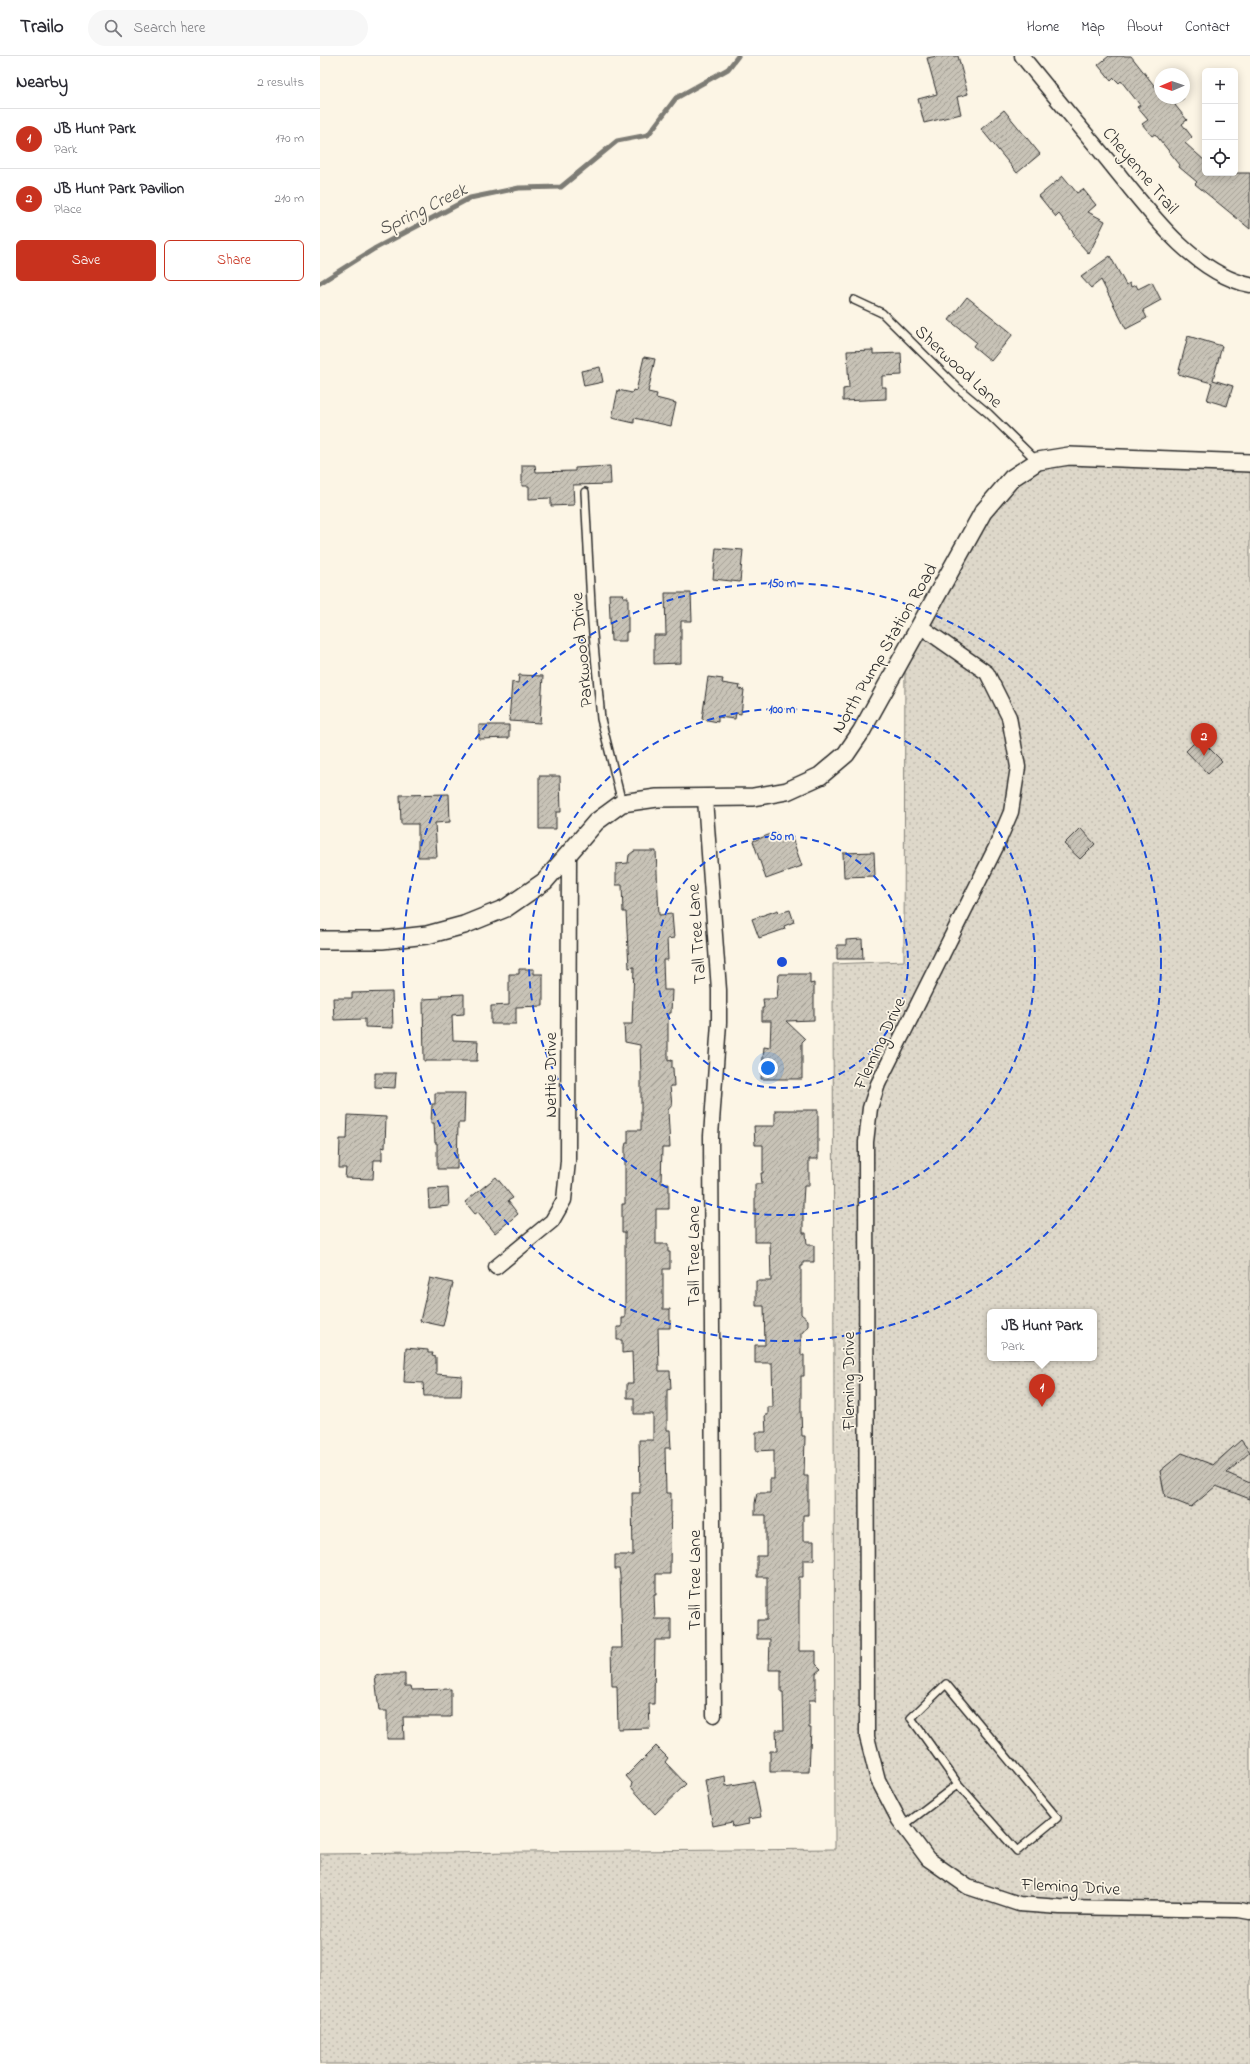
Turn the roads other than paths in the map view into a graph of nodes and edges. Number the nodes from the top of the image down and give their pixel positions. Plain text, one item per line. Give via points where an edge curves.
1 (1022, 56) edge
2 (1250, 285) edge
3 (854, 300) dead end
4 (1038, 461) junction
5 (1250, 463) edge
6 (585, 492) dead end
7 (920, 626) junction
8 (705, 799) junction
9 (622, 803) junction
10 (569, 853) junction
11 (320, 940) edge
12 (496, 1267) dead end
13 (714, 1715) dead end
14 (958, 1784) junction
15 (903, 1826) junction
16 (1250, 1912) edge

1 - 2 street, Cheyenne Trail via 1148,210 1180,244 1214,271
3 - 4 lane, Sherwood Lane via 882,313 958,388
4 - 5 street, North Pump Station Road via 1069,456
4 - 7 street, North Pump Station Road via 1012,478 983,512
6 - 9 lane, Parkwood Drive via 592,623 602,719
7 - 8 street, North Pump Station Road via 861,732 846,754 820,776 787,791 753,797
7 - 15 street, Fleming Drive via 987,673 1009,717 1018,767 1010,812 996,848 878,1084 870,1108 866,1142 867,1737 878,1780
8 - 9 street, North Pump Station Road via 657,798
8 - 13 street, Tall Tree Lane via 719,990 711,1136
9 - 10 street, North Pump Station Road via 596,822
10 - 11 street, North Pump Station Road via 544,881 506,908 464,925 427,935 382,940
10 - 12 street, Nettie Drive via 568,1161 564,1200 552,1221
14 - 14 lane via 1017,1851 1057,1818 946,1684 911,1718
14 - 15 lane
15 - 16 street, Fleming Drive via 928,1859 968,1887 1019,1904 1060,1908

